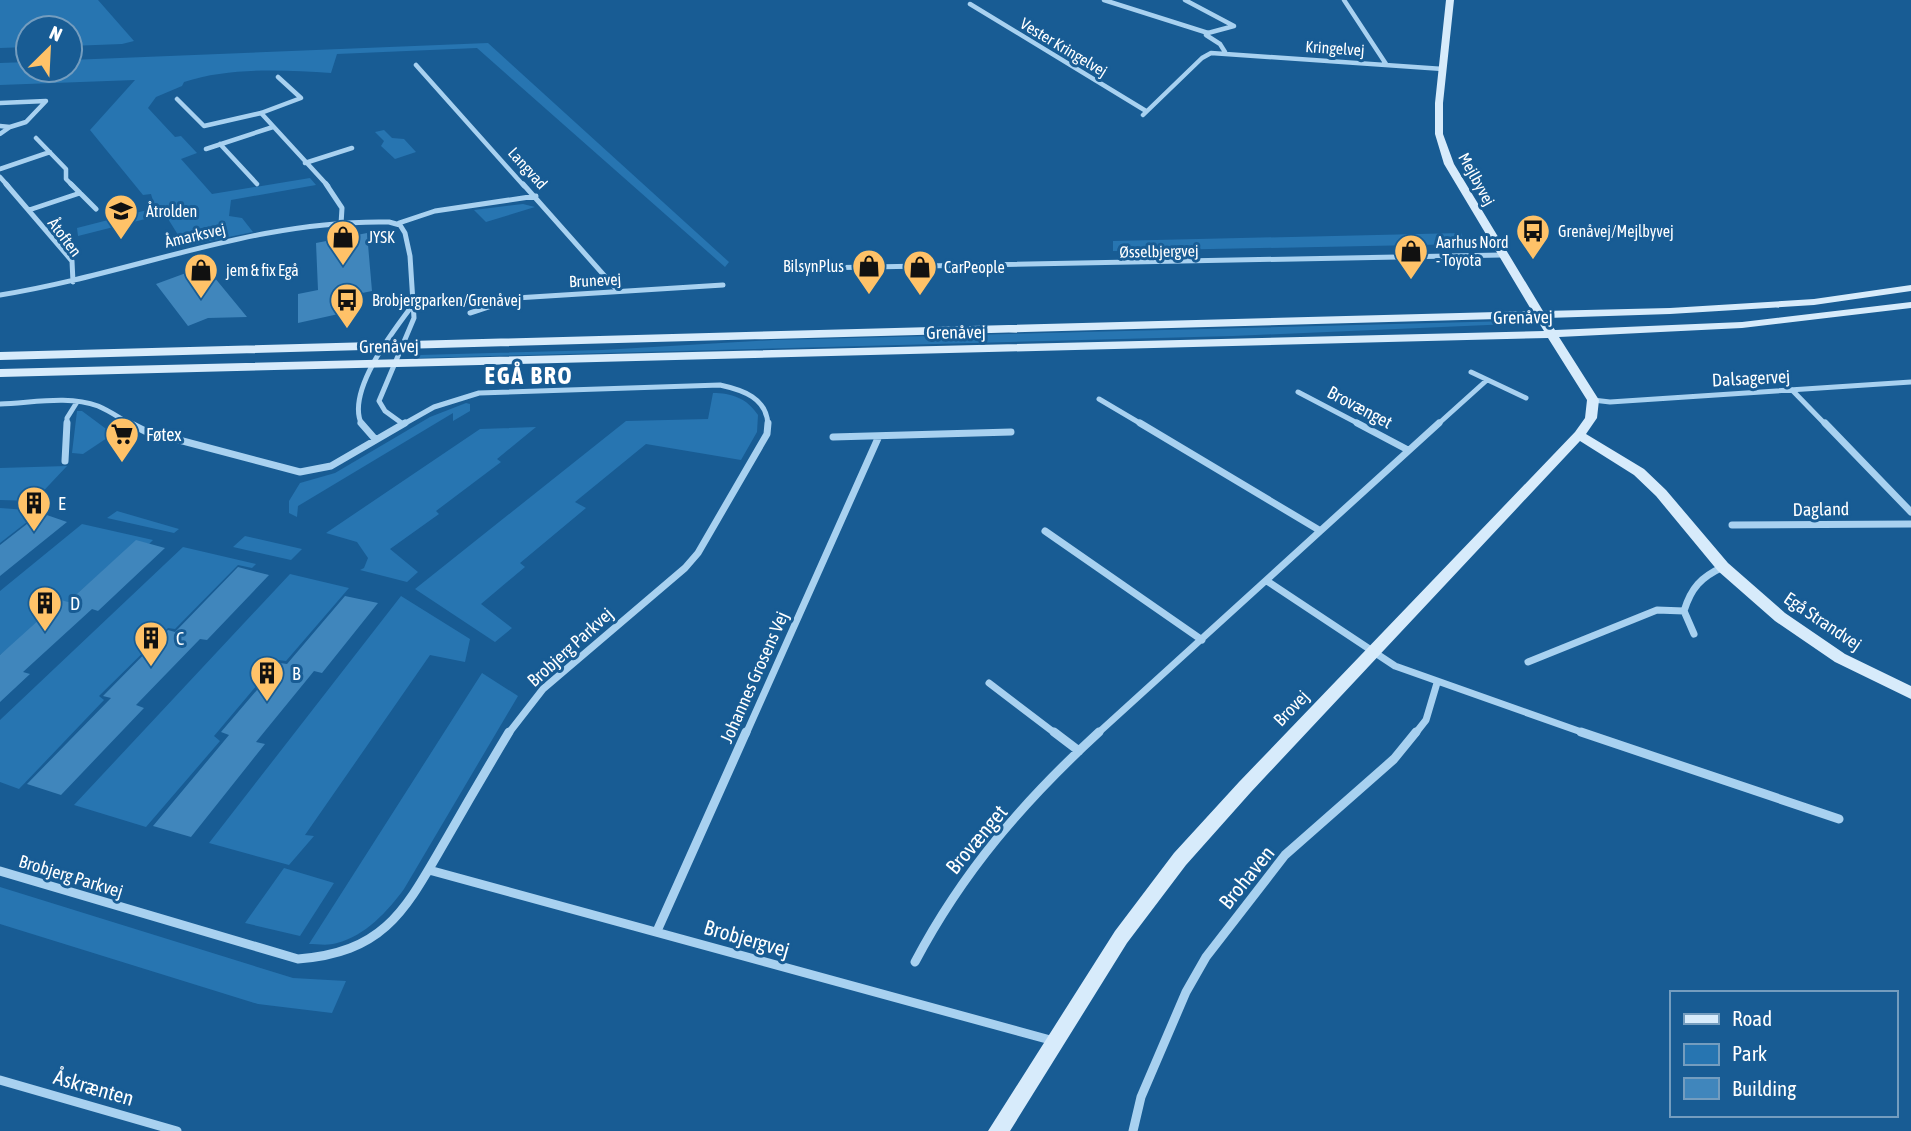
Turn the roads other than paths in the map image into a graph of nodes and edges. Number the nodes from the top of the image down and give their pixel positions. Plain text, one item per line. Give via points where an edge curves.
1 (1104, 0) edge
2 (1185, 0) edge
3 (1344, 0) edge
4 (1450, 0) edge
5 (970, 4) dead end
6 (1208, 33) junction
7 (1225, 52) junction
8 (1386, 64) junction
9 (416, 65) dead end
10 (1443, 69) junction
11 (278, 77) dead end
12 (177, 99) dead end
13 (0, 103) edge
14 (261, 113) junction
15 (1145, 113) joint
16 (0, 126) edge
17 (10, 127) junction
18 (273, 127) junction
19 (0, 134) edge
20 (36, 138) dead end
21 (220, 144) junction
22 (352, 148) dead end
23 (205, 149) dead end
24 (50, 152) junction
25 (305, 163) junction
26 (0, 169) edge
27 (0, 177) edge
28 (257, 184) dead end
29 (80, 192) junction
30 (536, 196) junction
31 (96, 209) dead end
32 (29, 210) junction
33 (399, 223) junction
34 (341, 224) junction
35 (1502, 255) junction
36 (816, 268) dead end
37 (73, 282) junction
38 (723, 285) dead end
39 (1911, 288) edge
40 (618, 291) junction
41 (0, 295) edge
42 (412, 306) junction
43 (1911, 306) edge
44 (470, 313) dead end
45 (1540, 316) junction
46 (1552, 334) junction
47 (405, 345) junction
48 (386, 346) junction
49 (0, 356) edge
50 (395, 363) junction
51 (376, 364) junction
52 (1471, 372) dead end
53 (0, 373) edge
54 (1487, 380) junction
55 (1911, 382) edge
56 (1792, 390) junction
57 (1298, 393) dead end
58 (1525, 398) dead end
59 (1099, 399) dead end
60 (1593, 400) junction
61 (77, 402) junction
62 (0, 404) edge
63 (402, 424) junction
64 (1012, 432) dead end
65 (1579, 435) junction
66 (879, 436) junction
67 (833, 437) dead end
68 (375, 439) junction
69 (1408, 450) junction
70 (65, 461) dead end
71 (1911, 512) edge
72 (1911, 524) edge
73 (1732, 525) dead end
74 (1319, 530) junction
75 (1045, 531) dead end
76 (1723, 567) junction
77 (1267, 580) junction
78 (1684, 611) junction
79 (1694, 634) dead end
80 (1202, 640) junction
81 (1374, 652) junction
82 (1528, 662) dead end
83 (1437, 682) junction
84 (989, 683) dead end
85 (1911, 694) edge
86 (1079, 751) junction
87 (1839, 819) dead end
88 (429, 870) junction
89 (0, 871) edge
90 (657, 930) junction
91 (915, 962) dead end
92 (1055, 1041) junction
93 (0, 1080) edge
94 (177, 1131) edge
95 (998, 1131) edge
96 (1133, 1131) edge

1 - 6 street
2 - 6 street via 1234,26
3 - 8 street
4 - 10 main road, Mejlbyvej
5 - 15 street, Vester Kringelvej
6 - 7 street
7 - 8 street, Kringelvej
7 - 15 street, Kringelvej via 1202,58
8 - 10 street, Kringelvej
9 - 30 street, Langvad
10 - 35 main road, Mejlbyvej via 1439,134 1448,164
11 - 14 street via 301,98
12 - 14 street via 204,126
13 - 17 street via 46,101 26,122
14 - 18 street
16 - 17 street
17 - 19 street
18 - 21 street
18 - 25 street
20 - 24 street
21 - 23 street
21 - 28 street
22 - 25 street
24 - 26 street
24 - 29 street
25 - 34 street via 339,200
27 - 32 street, Åtoften
29 - 31 street
29 - 32 street, Åtoften
30 - 33 street, Åmarksvej via 435,211
30 - 40 street, Langvad
32 - 37 street, Åtoften via 72,261
33 - 34 street, Åmarksvej via 383,219
33 - 42 street via 414,281
34 - 37 street, Åmarksvej via 213,243
35 - 36 street, Øsselbjergvej
35 - 45 main road, Mejlbyvej
37 - 41 street, Åmarksvej
38 - 40 street, Brunevej
39 - 45 main road, Grenåvej via 1764,306
40 - 44 street, Brunevej via 516,298
42 - 47 street via 414,318
42 - 48 street
43 - 46 main road, Grenåvej via 1742,325
45 - 46 main road, Mejlbyvej
45 - 47 main road, Grenåvej
46 - 50 main road, Grenåvej
46 - 60 main road
47 - 48 main road, Grenåvej
47 - 50 street
48 - 49 main road, Grenåvej
48 - 51 street
50 - 51 main road, Grenåvej
50 - 63 street via 379,401
51 - 53 main road, Grenåvej
51 - 68 street via 357,404 363,425
52 - 54 street
54 - 58 street
54 - 69 street, Brovænget
55 - 56 street, Dalsagervej
56 - 60 street, Dalsagervej
56 - 71 street
57 - 69 street, Brovænget
59 - 74 street
60 - 65 main road, Brovej via 1591,418
61 - 62 street, Brobjerg Parkvej
61 - 68 street, Brobjerg Parkvej via 96,405 145,431 300,472 331,466
61 - 70 street via 67,418
63 - 68 street, Brobjerg Parkvej
63 - 88 street, Brobjerg Parkvej via 433,407 486,392 720,384 756,397 769,424 698,553 543,689 510,730
64 - 66 street
65 - 76 main road, Egå Strandvej via 1654,486
65 - 81 main road, Brovej
66 - 67 street
66 - 90 street, Johannes Grosens Vej
69 - 74 street, Brovænget
72 - 73 street, Dagland
74 - 77 street, Brovænget
75 - 80 street
76 - 78 street via 1700,578
76 - 85 main road, Egå Strandvej via 1747,591 1840,658
77 - 80 street, Brovænget
77 - 81 street
78 - 79 street
78 - 82 street via 1657,610
80 - 86 street, Brovænget
81 - 83 street via 1395,666
81 - 92 main road, Brovej via 1180,859 1121,937
83 - 87 street
83 - 96 street, Brohaven via 1426,720 1394,759 1285,855 1206,957 1141,1097
84 - 86 street
86 - 91 street, Brovænget via 962,880
88 - 89 street, Brobjerg Parkvej via 386,929 358,948 329,958 298,959
88 - 90 street, Brobjergvej
90 - 92 street, Brobjergvej
92 - 95 main road, Brovej
93 - 94 street, Åskrænten

